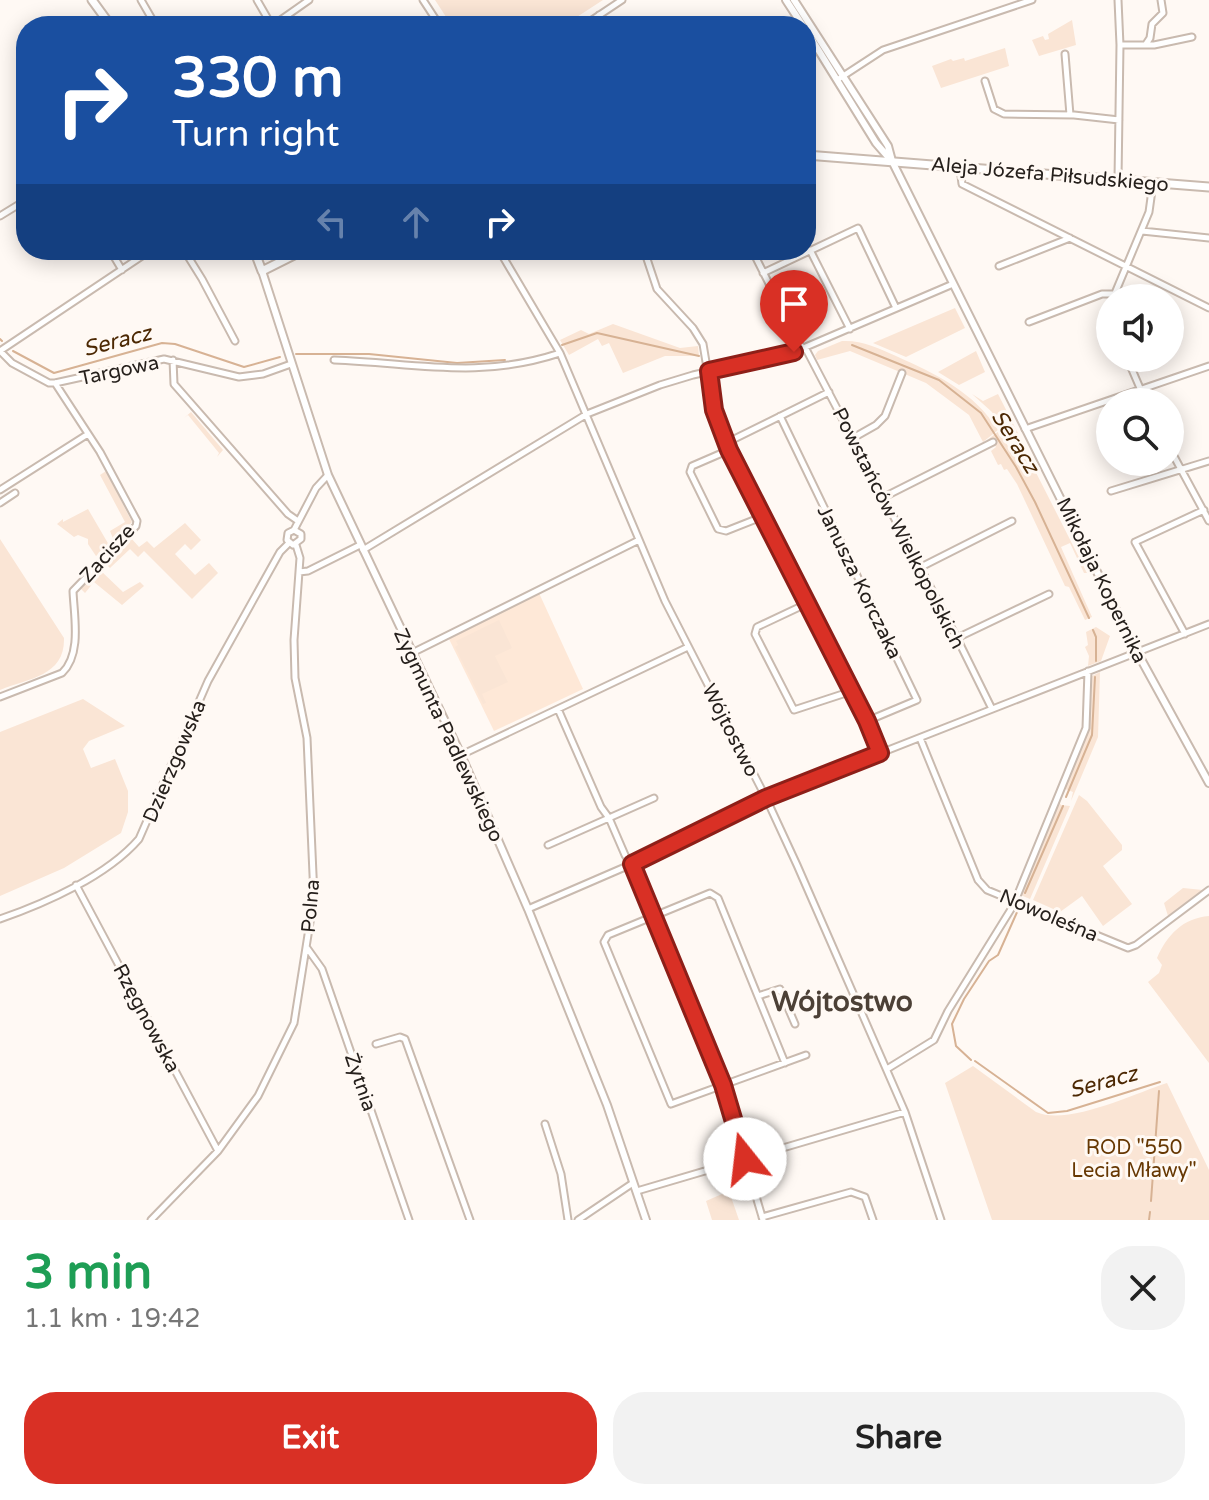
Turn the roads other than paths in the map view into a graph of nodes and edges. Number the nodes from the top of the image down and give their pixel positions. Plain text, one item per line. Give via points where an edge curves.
1 (309, 0) edge
2 (622, 0) edge
3 (1032, 0) edge
4 (1118, 0) edge
5 (1161, 0) edge
6 (599, 15) edge
7 (286, 16) edge
8 (816, 37) edge
9 (1192, 37) dead end
10 (816, 44) edge
11 (1146, 44) junction
12 (1120, 45) junction
13 (1065, 54) dead end
14 (840, 78) junction
15 (985, 81) dead end
16 (1070, 115) junction
17 (1119, 120) junction
18 (816, 156) edge
19 (892, 161) junction
20 (960, 168) junction
21 (1118, 179) junction
22 (1153, 182) junction
23 (1209, 187) edge
24 (1142, 231) junction
25 (1071, 237) junction
26 (1209, 238) edge
27 (816, 247) edge
28 (116, 260) edge
29 (136, 260) edge
30 (190, 260) edge
31 (258, 260) edge
32 (284, 260) edge
33 (505, 260) edge
34 (647, 260) edge
35 (757, 260) edge
36 (790, 260) edge
37 (815, 260) edge
38 (1127, 265) junction
39 (999, 266) dead end
40 (122, 270) junction
41 (262, 271) junction
42 (763, 273) junction
43 (953, 284) junction
44 (1118, 284) edge
45 (1096, 296) edge
46 (897, 308) junction
47 (1209, 308) edge
48 (1029, 322) dead end
49 (850, 329) junction
50 (235, 341) dead end
51 (804, 349) junction
52 (0, 351) edge
53 (560, 353) junction
54 (173, 360) junction
55 (334, 360) dead end
56 (291, 364) junction
57 (1209, 366) edge
58 (709, 371) junction
59 (1133, 372) edge
60 (902, 373) dead end
61 (55, 383) junction
62 (1139, 388) joint
63 (829, 392) junction
64 (1096, 403) edge
65 (587, 414) junction
66 (780, 416) junction
67 (1025, 429) junction
68 (88, 434) junction
69 (853, 438) junction
70 (993, 442) dead end
71 (728, 446) junction
72 (1209, 461) edge
73 (1184, 469) edge
74 (328, 475) junction
75 (1184, 475) edge
76 (1161, 476) edge
77 (0, 490) edge
78 (1111, 491) dead end
79 (15, 493) dead end
80 (884, 497) junction
81 (0, 503) edge
82 (1205, 507) edge
83 (764, 516) junction
84 (298, 521) junction
85 (1012, 521) dead end
86 (1209, 521) edge
87 (294, 530) junction
88 (639, 540) junction
89 (292, 544) junction
90 (362, 547) junction
91 (921, 567) junction
92 (299, 572) junction
93 (1049, 594) dead end
94 (808, 603) junction
95 (1209, 624) edge
96 (1185, 634) junction
97 (957, 638) junction
98 (688, 647) junction
99 (1137, 652) junction
100 (412, 653) junction
101 (1088, 671) junction
102 (852, 691) junction
103 (0, 697) edge
104 (558, 709) junction
105 (992, 709) junction
106 (867, 721) junction
107 (920, 738) junction
108 (880, 753) junction
109 (461, 755) junction
110 (1209, 783) edge
111 (654, 798) dead end
112 (766, 798) junction
113 (609, 818) junction
114 (548, 845) dead end
115 (632, 864) junction
116 (76, 885) junction
117 (1209, 890) edge
118 (1015, 901) junction
119 (528, 909) junction
120 (655, 917) junction
121 (0, 919) edge
122 (306, 947) junction
123 (758, 996) junction
124 (795, 1024) dead end
125 (376, 1044) dead end
126 (806, 1055) dead end
127 (785, 1063) junction
128 (887, 1069) junction
129 (723, 1085) junction
130 (905, 1112) junction
131 (545, 1124) dead end
132 (218, 1151) junction
133 (745, 1159) junction
134 (633, 1183) junction
135 (637, 1191) junction
136 (763, 1219) edge
137 (151, 1220) edge
138 (409, 1220) edge
139 (470, 1220) edge
140 (568, 1220) edge
141 (578, 1220) edge
142 (646, 1220) edge
143 (873, 1220) edge
144 (941, 1220) edge

1 - 7 street
2 - 6 street
3 - 14 street via 883,50
4 - 12 street
5 - 11 street via 1163,13 1152,24
8 - 14 street
9 - 11 street
10 - 14 street
11 - 12 street
12 - 17 street
13 - 16 street
14 - 19 street, Mikołaja Kopernika via 888,146
15 - 16 street via 999,113
16 - 17 street
17 - 21 street
18 - 19 main road, Aleja Józefa Piłsudskiego
19 - 20 main road, Aleja Józefa Piłsudskiego
19 - 43 street, Mikołaja Kopernika
20 - 21 main road, Aleja Józefa Piłsudskiego
20 - 25 street via 962,184
21 - 22 main road, Aleja Józefa Piłsudskiego
22 - 23 main road, Aleja Józefa Piłsudskiego
22 - 24 street
24 - 26 street
24 - 38 street
25 - 38 street
25 - 39 street
27 - 46 street via 858,228
28 - 40 street
29 - 40 street
30 - 50 street
31 - 41 main road, Zygmunta Padlewskiego
32 - 41 main road
33 - 53 street, Wójtostwo
34 - 58 street via 657,289 699,336
35 - 42 street, Powstańców Wielkopolskich
36 - 42 street
37 - 49 street
38 - 44 street
38 - 47 street
40 - 52 street
41 - 56 street, Zygmunta Padlewskiego
42 - 51 street, Powstańców Wielkopolskich
43 - 46 street
43 - 67 street, Mikołaja Kopernika
45 - 48 street
46 - 49 street
49 - 51 street
51 - 58 street
51 - 63 street, Powstańców Wielkopolskich
52 - 61 street, Targowa via 12,363
53 - 55 street via 456,370
53 - 65 street, Wójtostwo
54 - 56 street, Targowa via 239,377
54 - 61 street, Targowa
54 - 84 street via 174,384
56 - 74 street, Zygmunta Padlewskiego
57 - 62 street
58 - 65 street
58 - 71 street via 714,410
59 - 62 street
60 - 69 street via 885,416
61 - 68 street, Zacisze
63 - 66 street
63 - 69 street, Powstańców Wielkopolskich
64 - 67 street
65 - 88 street, Wójtostwo
65 - 90 street
66 - 71 street
66 - 106 street, Janusza Korczaka via 917,700
67 - 99 street, Mikołaja Kopernika
68 - 77 street
68 - 103 street, Zacisze via 136,526 73,591 75,640 68,667
69 - 80 street, Powstańców Wielkopolskich
70 - 80 street
71 - 83 street
71 - 83 street via 690,472 718,529 726,531
72 - 73 street
74 - 84 street, Dzierzgowska
74 - 90 street, Zygmunta Padlewskiego
75 - 82 street
76 - 78 street
79 - 81 street
80 - 91 street, Powstańców Wielkopolskich
82 - 86 street
82 - 96 street via 1135,542
83 - 94 street
84 - 87 street, Dzierzgowska
85 - 91 street
87 - 89 street, Dzierzgowska via 288,533
87 - 89 street via 301,537
88 - 98 street, Wójtostwo
88 - 100 street
89 - 92 street, Polna via 299,552
89 - 116 street, Dzierzgowska via 280,552 208,681 139,839 126,855
90 - 92 street
90 - 100 street, Zygmunta Padlewskiego
91 - 97 street, Powstańców Wielkopolskich
92 - 122 street, Polna via 295,678 307,738 314,897
93 - 97 street
94 - 102 street
94 - 102 street via 757,627 755,634 767,658 794,710
95 - 96 street
96 - 99 street
97 - 105 street, Powstańców Wielkopolskich
98 - 104 street
98 - 112 street, Wójtostwo
99 - 101 street
99 - 110 street, Mikołaja Kopernika
100 - 109 street, Zygmunta Padlewskiego
101 - 105 street
101 - 118 street via 1086,728
102 - 106 street
104 - 109 street
104 - 113 street
105 - 107 street
106 - 108 street
107 - 108 street
107 - 118 street, Nowoleśna via 978,880 987,890
108 - 112 street
109 - 119 street, Zygmunta Padlewskiego
111 - 113 street
112 - 115 street
112 - 128 street, Wójtostwo
113 - 114 street
113 - 115 street
115 - 119 street
115 - 120 street
116 - 121 street, Dzierzgowska
116 - 132 street, Rzęgnowska
117 - 118 street, Nowoleśna via 1128,948
118 - 128 street via 934,1040
119 - 134 street, Zygmunta Padlewskiego via 578,1028
120 - 123 street via 710,893 718,898
120 - 129 street
120 - 129 street via 608,935 604,942 671,1104
122 - 132 street, Polna via 294,1023 258,1096
122 - 138 street, Żytnia via 322,969
123 - 124 street via 780,989
123 - 127 street
125 - 139 street via 405,1039
126 - 127 street
127 - 129 street
128 - 130 street, Wójtostwo
129 - 133 street
130 - 133 street
130 - 144 street, Wójtostwo
131 - 140 street
132 - 137 street, Polna
133 - 135 street
133 - 136 street
134 - 135 street, Zygmunta Padlewskiego
134 - 141 street
135 - 142 street, Zygmunta Padlewskiego
136 - 143 street via 851,1192 865,1197

